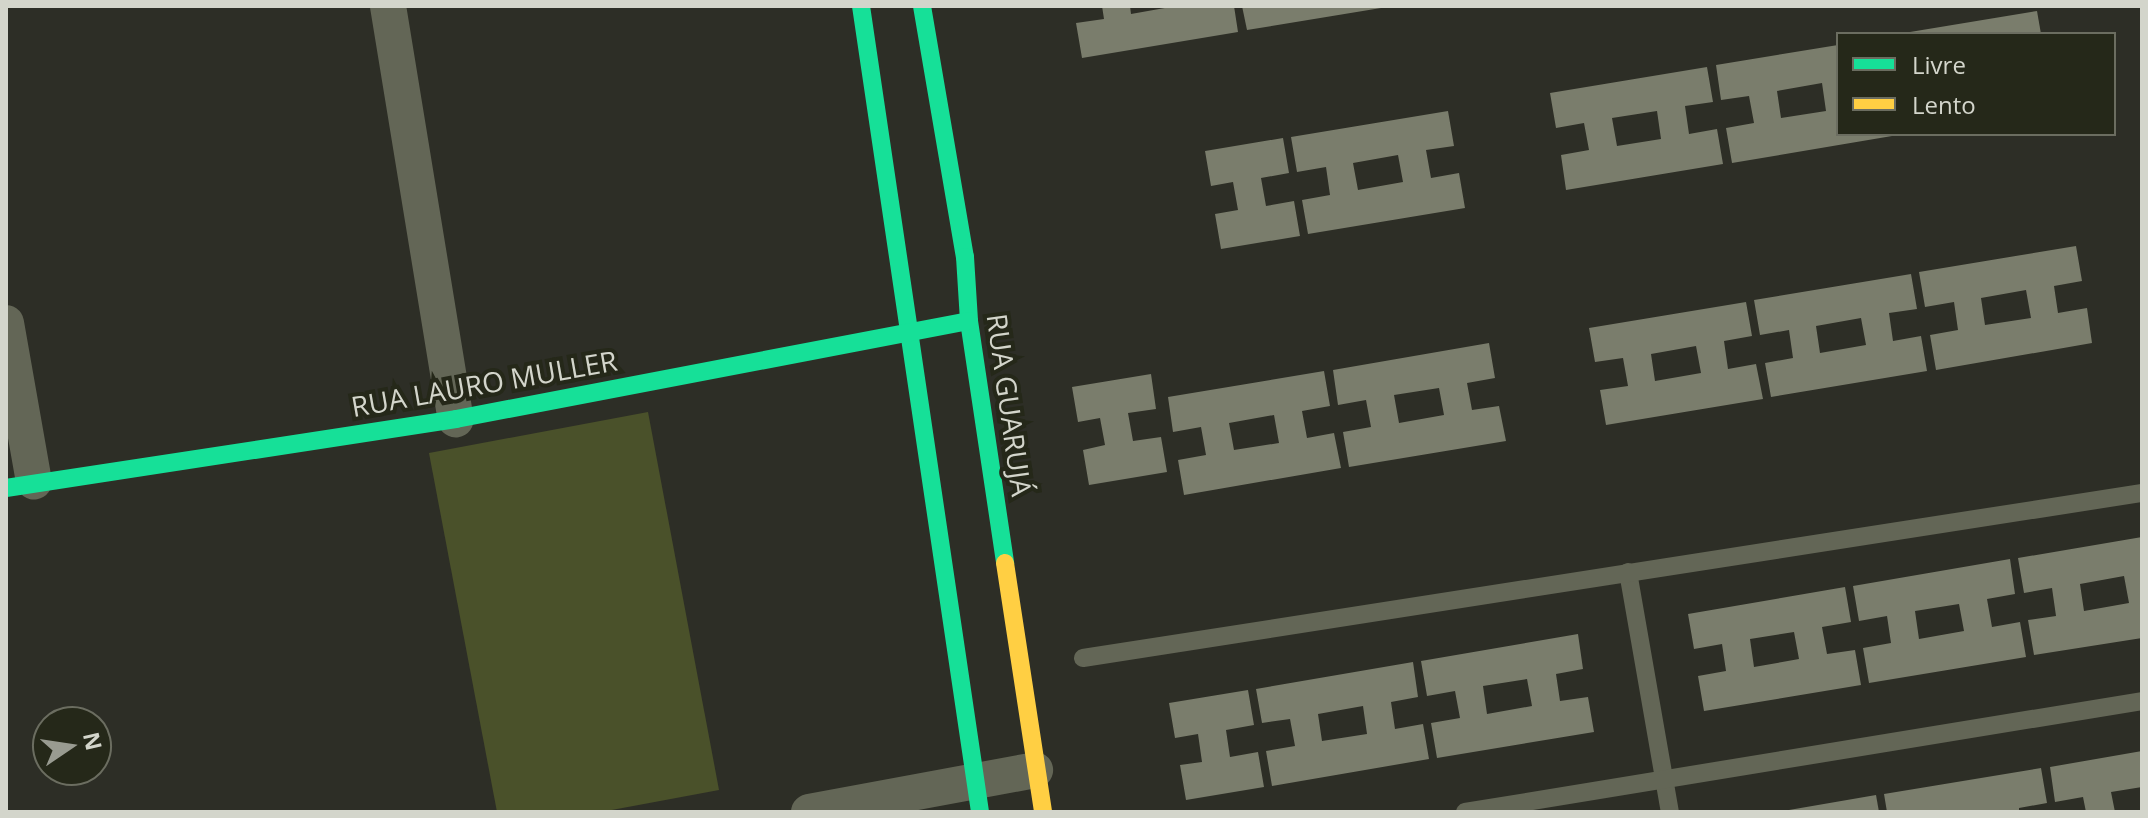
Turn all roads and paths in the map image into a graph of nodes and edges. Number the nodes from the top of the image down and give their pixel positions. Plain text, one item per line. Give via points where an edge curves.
1 (388, 6) edge
2 (861, 6) edge
3 (922, 6) edge
4 (969, 321) junction
5 (6, 323) edge
6 (908, 333) junction
7 (456, 419) junction
8 (20, 485) edge
9 (2142, 493) edge
10 (1628, 572) junction
11 (1083, 658) dead end
12 (2142, 701) edge
13 (1035, 770) junction
14 (1664, 778) junction
15 (978, 797) edge
16 (809, 812) edge
17 (1043, 812) edge
18 (1465, 812) edge
19 (1670, 812) edge

1 - 7 street
2 - 6 street
3 - 4 street, RUA GUARUJÁ via 965,257
4 - 6 street, RUA LAURO MULLER
4 - 13 street, RUA GUARUJÁ
5 - 8 street
6 - 7 street, RUA LAURO MULLER
6 - 15 street
7 - 8 street, RUA LAURO MULLER
9 - 10 lane
10 - 11 lane
10 - 14 lane
12 - 14 lane
13 - 15 street
13 - 17 street, RUA GUARUJÁ
14 - 18 lane
14 - 19 lane
15 - 16 street

